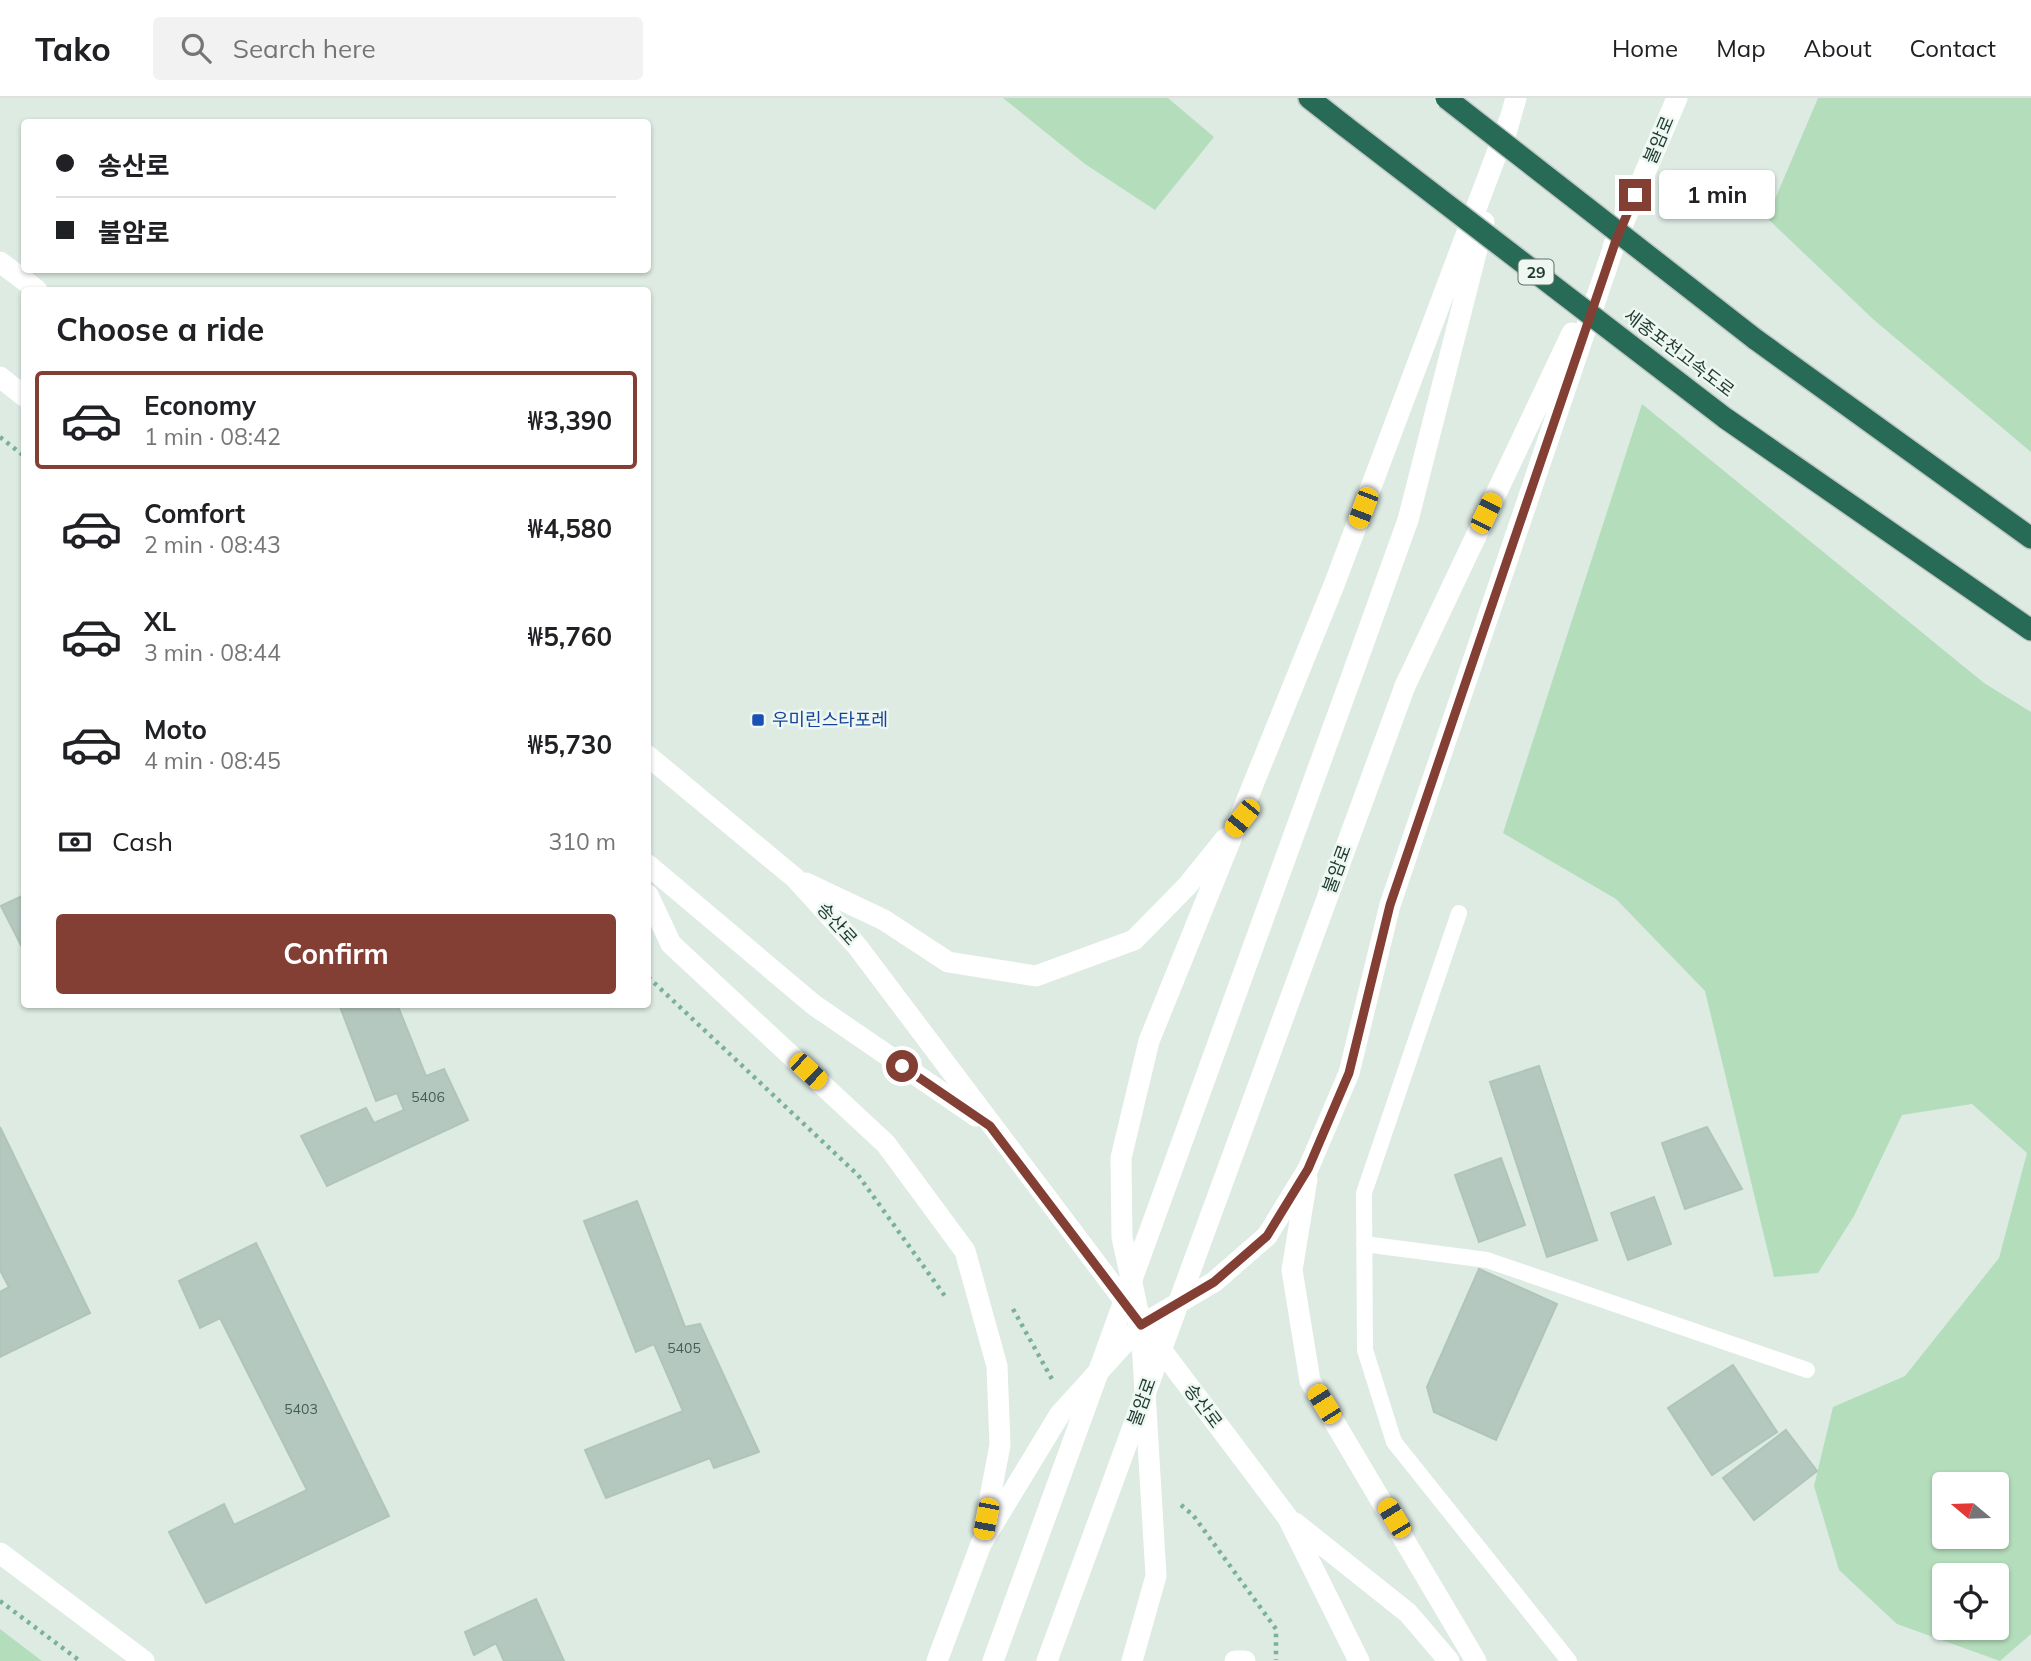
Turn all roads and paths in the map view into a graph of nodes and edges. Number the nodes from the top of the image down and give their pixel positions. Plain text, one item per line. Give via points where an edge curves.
1 (1310, 98) edge
2 (1447, 98) edge
3 (1516, 98) edge
4 (1677, 98) edge
5 (1509, 121) junction
6 (1615, 243) junction
7 (0, 262) edge
8 (33, 287) edge
9 (0, 377) edge
10 (21, 394) edge
11 (0, 437) edge
12 (21, 454) edge
13 (2031, 538) edge
14 (2031, 631) edge
15 (651, 758) edge
16 (1242, 818) junction
17 (651, 867) edge
18 (795, 878) junction
19 (651, 901) edge
20 (1459, 913) dead end
21 (990, 1126) junction
22 (1308, 1169) junction
23 (1364, 1244) junction
24 (1141, 1325) junction
25 (1807, 1370) dead end
26 (1288, 1518) junction
27 (981, 1544) junction
28 (0, 1553) edge
29 (0, 1601) edge
30 (80, 1661) edge
31 (144, 1661) edge
32 (937, 1661) edge
33 (993, 1661) edge
34 (1047, 1661) edge
35 (1132, 1661) edge
36 (1235, 1661) edge
37 (1245, 1661) edge
38 (1359, 1661) edge
39 (1449, 1661) edge
40 (1476, 1661) edge
41 (1569, 1661) edge

1 - 14 highway, 세종포천고속도로 / 29, bridge via 1725,418
2 - 13 highway, bridge via 1755,339
3 - 5 street
4 - 6 street, 불암로
5 - 16 street
5 - 33 street, bridge via 1408,520
6 - 22 street via 1390,905 1349,1073
6 - 34 street, 불암로, bridge via 1405,686
7 - 8 street
9 - 10 street
11 - 12 path
15 - 18 street, 송산로
16 - 18 street via 1187,886 1134,940 1036,976 948,962 884,920
16 - 24 street via 1149,1041 1121,1158 1122,1237
17 - 21 street, 송산로 via 814,1006
18 - 21 street, 송산로 via 857,946
19 - 27 street via 671,944 886,1144 965,1251 997,1366 1000,1445
20 - 23 lane via 1364,1193
21 - 24 street, 송산로
22 - 24 street via 1267,1236 1214,1282
22 - 40 street via 1292,1270 1310,1381
23 - 25 lane via 1488,1260
23 - 41 lane via 1365,1350 1394,1442
24 - 26 street, 송산로
24 - 27 street via 1060,1414
24 - 35 street via 1156,1577
26 - 38 street, 송산로
26 - 39 street, 송산로 via 1408,1613
27 - 32 street
28 - 31 street
29 - 30 path
36 - 37 street

